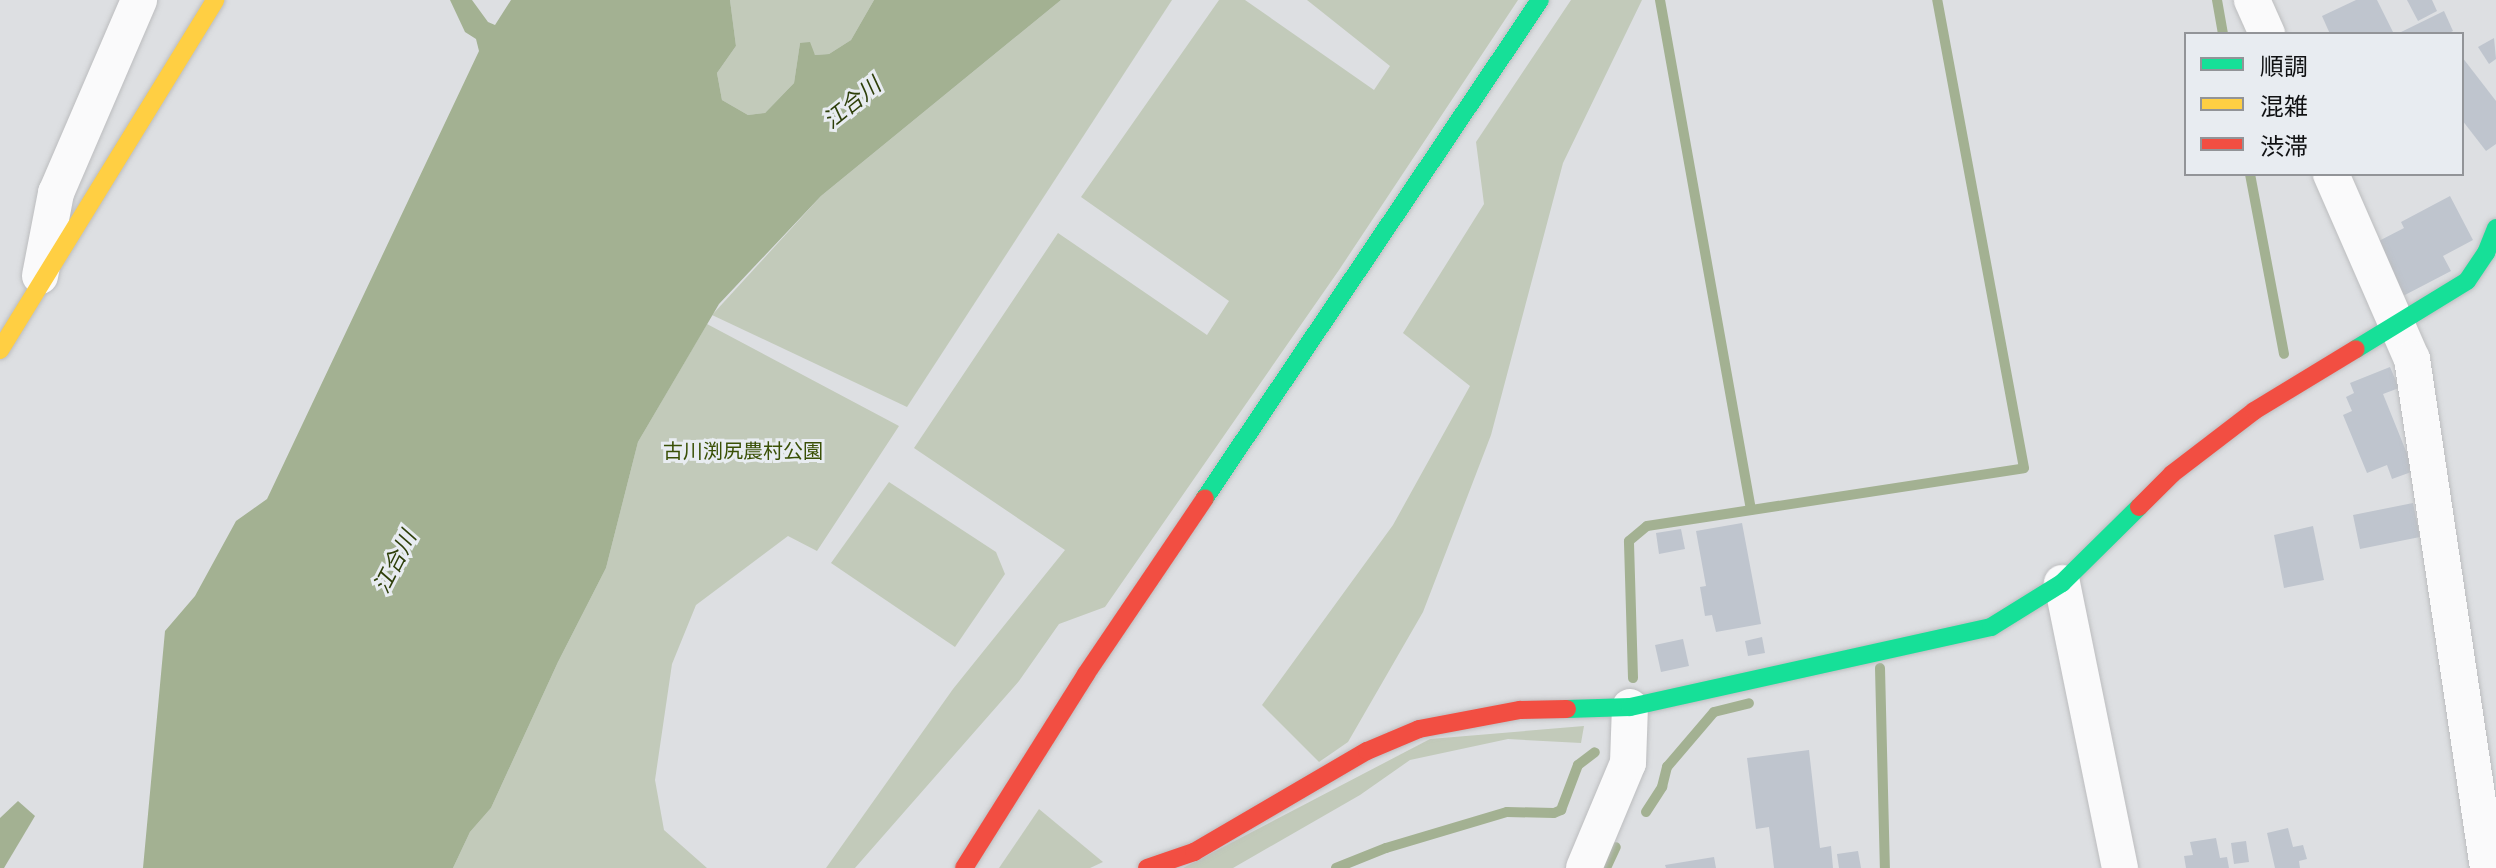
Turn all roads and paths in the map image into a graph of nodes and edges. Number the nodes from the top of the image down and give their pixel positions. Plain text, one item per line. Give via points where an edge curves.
1 (139, 0) edge
2 (215, 0) edge
3 (1540, 0) edge
4 (2252, 0) edge
5 (2266, 32) edge
6 (2332, 176) edge
7 (2496, 228) edge
8 (37, 290) junction
9 (2398, 323) junction
10 (0, 350) edge
11 (2062, 583) junction
12 (1630, 707) junction
13 (964, 868) edge
14 (1147, 868) edge
15 (1584, 868) edge
16 (2120, 868) edge
17 (2488, 868) edge

1 - 8 street via 56,193
2 - 8 street
3 - 13 street via 1086,674
4 - 5 street
6 - 9 street
7 - 9 street via 2467,281
8 - 10 street
9 - 11 street via 2242,420 2172,474
9 - 17 street via 2412,359
11 - 12 street via 1991,627
11 - 16 street
12 - 14 street via 1520,710 1419,729 1367,751 1194,852
12 - 15 street via 1628,763

